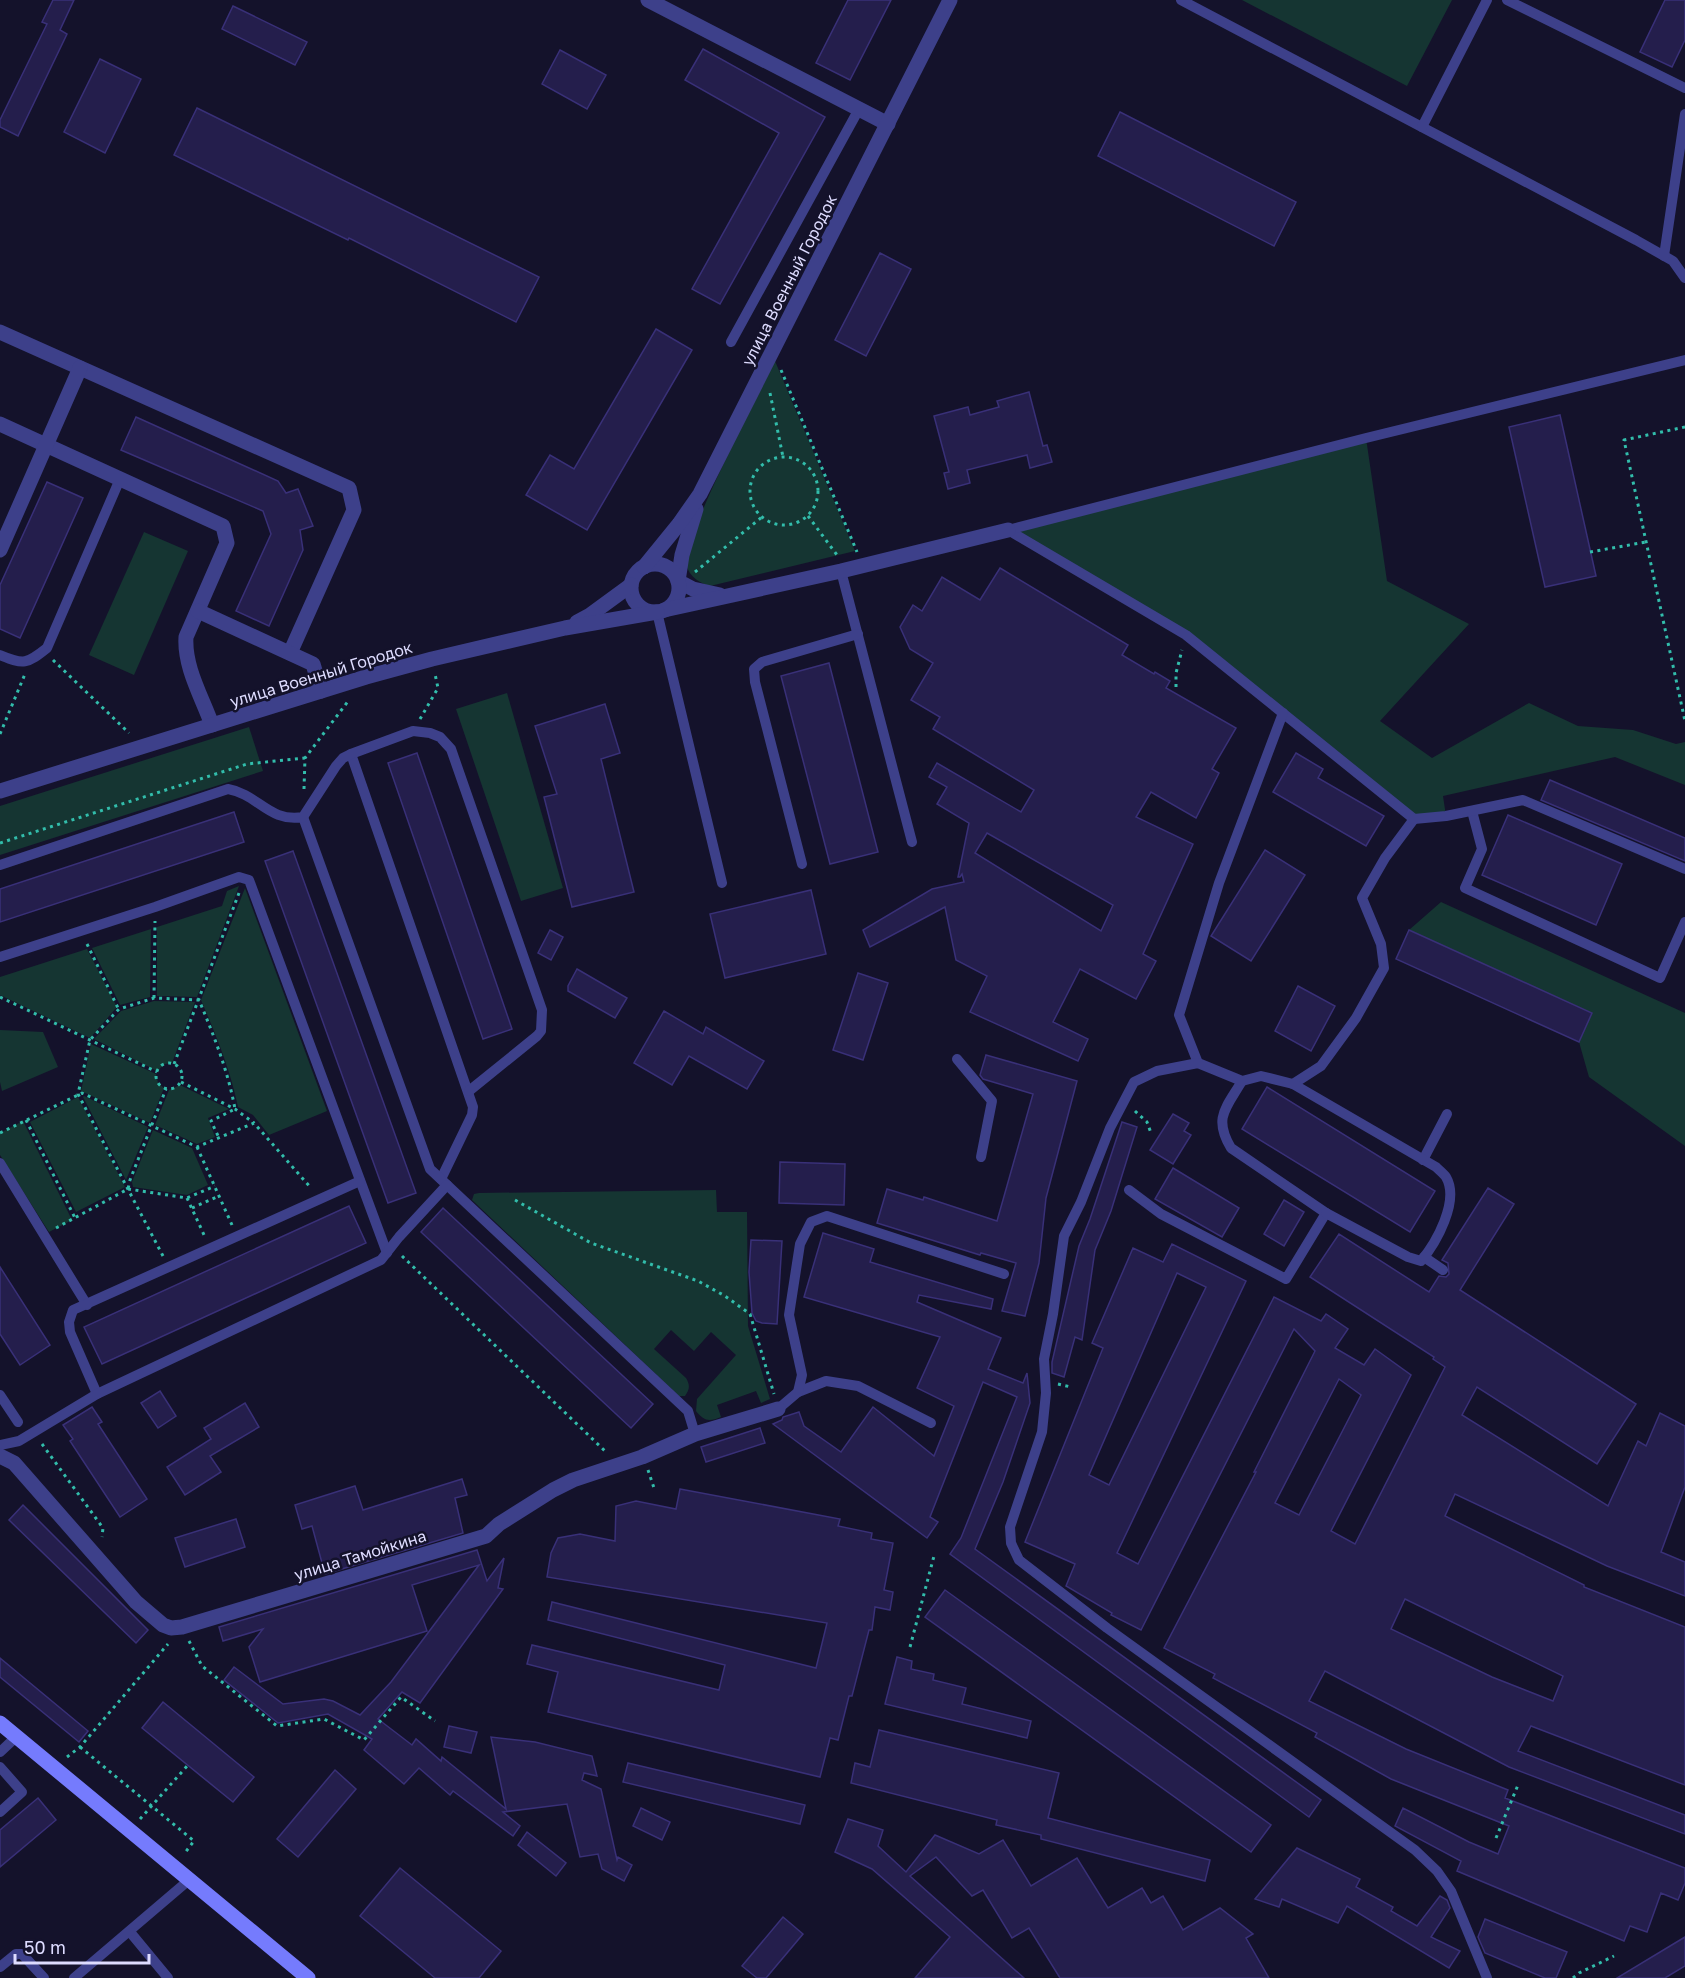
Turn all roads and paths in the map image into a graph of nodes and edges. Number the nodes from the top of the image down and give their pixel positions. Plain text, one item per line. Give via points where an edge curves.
1 (951, 0) edge
2 (1180, 0) edge
3 (1487, 0) edge
4 (1507, 0) edge
5 (656, 2) edge
6 (1685, 88) edge
7 (859, 110) junction
8 (1685, 114) edge
9 (888, 124) junction
10 (1422, 128) junction
11 (1664, 256) junction
12 (1685, 278) edge
13 (0, 332) edge
14 (731, 342) dead end
15 (1685, 360) edge
16 (80, 368) junction
17 (780, 369) dead end
18 (769, 389) dead end
19 (0, 424) edge
20 (1685, 427) edge
21 (46, 445) junction
22 (783, 457) junction
23 (120, 479) junction
24 (700, 494) junction
25 (808, 516) junction
26 (762, 517) junction
27 (1008, 530) junction
28 (1646, 542) junction
29 (0, 550) edge
30 (1590, 552) dead end
31 (861, 566) junction
32 (644, 567) junction
33 (841, 571) junction
34 (678, 581) junction
35 (631, 585) junction
36 (730, 596) junction
37 (198, 611) junction
38 (660, 611) junction
39 (565, 628) junction
40 (858, 634) junction
41 (1186, 635) junction
42 (44, 650) junction
43 (290, 653) junction
44 (0, 655) edge
45 (432, 660) junction
46 (31, 661) junction
47 (366, 677) junction
48 (1176, 687) dead end
49 (321, 691) junction
50 (1283, 712) junction
51 (1685, 721) edge
52 (212, 725) junction
53 (413, 731) junction
54 (129, 733) dead end
55 (0, 734) edge
56 (351, 754) junction
57 (305, 758) junction
58 (0, 790) edge
59 (1472, 811) junction
60 (303, 817) junction
61 (1414, 819) junction
62 (912, 842) dead end
63 (0, 843) edge
64 (802, 864) dead end
65 (0, 865) edge
66 (1685, 869) edge
67 (245, 878) junction
68 (722, 883) dead end
69 (155, 907) junction
70 (1685, 922) edge
71 (81, 931) junction
72 (0, 957) edge
73 (0, 997) edge
74 (154, 998) junction
75 (199, 1000) junction
76 (119, 1009) junction
77 (90, 1040) junction
78 (957, 1059) dead end
79 (1198, 1063) junction
80 (174, 1064) junction
81 (157, 1072) junction
82 (1242, 1081) junction
83 (182, 1082) junction
84 (1293, 1084) junction
85 (166, 1089) junction
86 (469, 1091) junction
87 (78, 1094) junction
88 (1123, 1104) junction
89 (236, 1109) junction
90 (1447, 1114) dead end
91 (26, 1120) junction
92 (254, 1123) junction
93 (152, 1126) junction
94 (0, 1133) edge
95 (1151, 1133) dead end
96 (219, 1138) junction
97 (197, 1147) junction
98 (981, 1157) dead end
99 (1423, 1160) junction
100 (0, 1163) edge
101 (360, 1181) junction
102 (444, 1182) junction
103 (215, 1186) junction
104 (128, 1190) junction
105 (1129, 1190) dead end
106 (219, 1196) junction
107 (188, 1198) junction
108 (321, 1199) junction
109 (515, 1200) dead end
110 (192, 1208) junction
111 (1326, 1213) junction
112 (75, 1218) junction
113 (44, 1235) junction
114 (238, 1237) junction
115 (211, 1249) junction
116 (390, 1250) junction
117 (1425, 1257) junction
118 (169, 1268) junction
119 (1443, 1270) dead end
120 (1004, 1274) dead end
121 (87, 1305) junction
122 (798, 1392) junction
123 (97, 1394) junction
124 (0, 1395) edge
125 (778, 1409) junction
126 (18, 1422) dead end
127 (931, 1423) dead end
128 (35, 1433) junction
129 (695, 1434) junction
130 (0, 1445) edge
131 (0, 1456) edge
132 (620, 1466) junction
133 (934, 1556) dead end
134 (99, 1560) junction
135 (182, 1627) junction
136 (910, 1647) dead end
137 (435, 1721) dead end
138 (0, 1723) edge
139 (16, 1737) junction
140 (0, 1752) edge
141 (188, 1765) dead end
142 (0, 1767) edge
143 (1518, 1785) dead end
144 (152, 1806) junction
145 (0, 1812) edge
146 (130, 1832) junction
147 (1496, 1838) dead end
148 (181, 1858) dead end
149 (189, 1880) junction
150 (130, 1932) junction
151 (1614, 1956) dead end
152 (0, 1967) edge
153 (44, 1978) edge
154 (74, 1978) edge
155 (168, 1978) edge
156 (308, 1978) edge
157 (1487, 1978) edge
158 (1573, 1978) edge

1 - 9 street, улица Военный Городок
2 - 10 lane
3 - 10 lane
4 - 6 lane
5 - 7 street
7 - 9 street
7 - 14 lane
8 - 11 lane
9 - 24 street, улица Военный Городок
10 - 11 lane
11 - 12 lane via 1673,261
13 - 16 street
15 - 27 lane
16 - 21 street
16 - 43 street via 349,488 354,510
17 - 31 path
18 - 22 path
19 - 21 street
20 - 28 path via 1624,440
21 - 23 street
21 - 29 street
22 - 25 path via 800,460 816,478 817,502
22 - 26 path via 762,465 750,485 751,500
23 - 37 street via 223,526 227,543
23 - 42 lane
24 - 32 street, улица Военный Городок
24 - 34 street
25 - 26 path via 787,525
25 - 33 path via 838,556
26 - 34 path via 692,575
27 - 31 street, улица Военный Городок
27 - 41 lane
28 - 30 path
28 - 51 path
31 - 33 street, улица Военный Городок
32 - 34 street via 664,566
32 - 35 street via 635,574
33 - 36 street, улица Военный Городок
33 - 40 lane
34 - 36 street via 701,591
34 - 38 street via 674,603
35 - 38 street via 639,606
35 - 39 street
36 - 38 street, улица Военный Городок
37 - 43 street
37 - 52 street via 185,648
38 - 39 street, улица Военный Городок
38 - 68 lane
39 - 45 street, улица Военный Городок
40 - 62 lane
40 - 64 lane via 762,662 754,669
41 - 48 path
41 - 50 lane
42 - 46 lane
42 - 54 path
43 - 49 street via 314,664
44 - 46 lane via 18,663
45 - 47 street, улица Военный Городок
45 - 53 path via 438,688
46 - 55 path
47 - 49 street, улица Военный Городок
47 - 57 path
49 - 52 street, улица Военный Городок
50 - 61 lane
50 - 79 lane via 1219,883 1179,1015
52 - 58 street, улица Военный Городок
53 - 56 lane
53 - 86 lane via 440,737 451,749 542,1010 537,1036
56 - 60 lane via 336,766
56 - 86 lane
57 - 60 path
57 - 63 path via 247,764
59 - 61 lane
59 - 66 lane via 1523,800
59 - 70 lane via 1482,849 1465,888 1660,978
60 - 65 lane via 280,817 228,789
60 - 102 lane via 428,1164
61 - 84 lane via 1384,858 1362,898 1381,944 1384,968 1356,1018 1321,1066
67 - 69 lane via 238,877
67 - 75 path
67 - 101 lane via 252,885
69 - 71 lane
69 - 74 path
71 - 72 lane
71 - 76 path
73 - 77 path
74 - 75 path
74 - 76 path
75 - 80 path
75 - 89 path via 225,1066
76 - 77 path
77 - 81 path
77 - 87 path
78 - 98 lane via 992,1101
79 - 82 lane
79 - 88 lane via 1157,1071 1134,1082
80 - 81 path via 165,1064
80 - 83 path via 181,1069
81 - 85 path via 158,1083
82 - 84 lane via 1261,1076
82 - 111 lane via 1222,1115 1222,1133 1231,1148
83 - 85 path via 175,1089
83 - 89 path
84 - 99 lane
85 - 93 path
86 - 102 lane via 471,1115
87 - 91 path
87 - 93 path
87 - 104 path
88 - 95 path via 1147,1122
88 - 157 lane via 1064,1236 1044,1359 1042,1432 1010,1527 1011,1543 1019,1560 1107,1628 1415,1850 1437,1870 1451,1891
89 - 92 path
89 - 96 path via 211,1121
90 - 99 lane
91 - 94 path
91 - 112 path
92 - 96 path
92 - 108 path
93 - 97 path
93 - 104 path
96 - 97 path
97 - 103 path
99 - 117 lane via 1447,1178 1450,1195 1449,1210
100 - 113 lane
101 - 108 lane
101 - 116 lane
102 - 116 lane
102 - 129 lane via 688,1411
103 - 106 path
103 - 107 path
104 - 107 path
104 - 112 path
104 - 118 path
105 - 111 lane via 1161,1214 1286,1280
106 - 110 path
106 - 114 path
107 - 110 path
108 - 114 lane
109 - 125 path via 591,1243 698,1281 750,1314
110 - 115 path
111 - 117 lane via 1408,1257 1421,1261
112 - 113 path
113 - 121 lane
114 - 115 lane
115 - 118 lane
116 - 123 lane via 381,1260
116 - 132 path
117 - 119 lane
118 - 121 lane
120 - 122 lane via 827,1216 811,1222 801,1244 789,1315 802,1375
121 - 123 lane via 74,1310 70,1332
122 - 125 lane
122 - 127 lane via 826,1381 858,1386
123 - 128 lane
124 - 126 lane
125 - 129 street, улица Тамойкина
128 - 130 lane
128 - 134 path via 103,1528
129 - 132 street, улица Тамойкина
131 - 134 street via 14,1463
132 - 135 street, улица Тамойкина via 553,1490 486,1536
133 - 136 path
134 - 135 street via 155,1619 171,1628
135 - 137 path via 202,1666 277,1726 324,1719 364,1740 401,1697
135 - 144 path via 80,1747
138 - 139 street
139 - 140 lane
139 - 146 street
141 - 144 path
142 - 145 lane via 22,1792
143 - 147 path
144 - 146 path
144 - 148 path via 194,1842
146 - 149 street
149 - 150 lane
149 - 156 street
150 - 154 lane
150 - 155 lane
151 - 158 path
152 - 153 lane via 16,1954 22,1954

